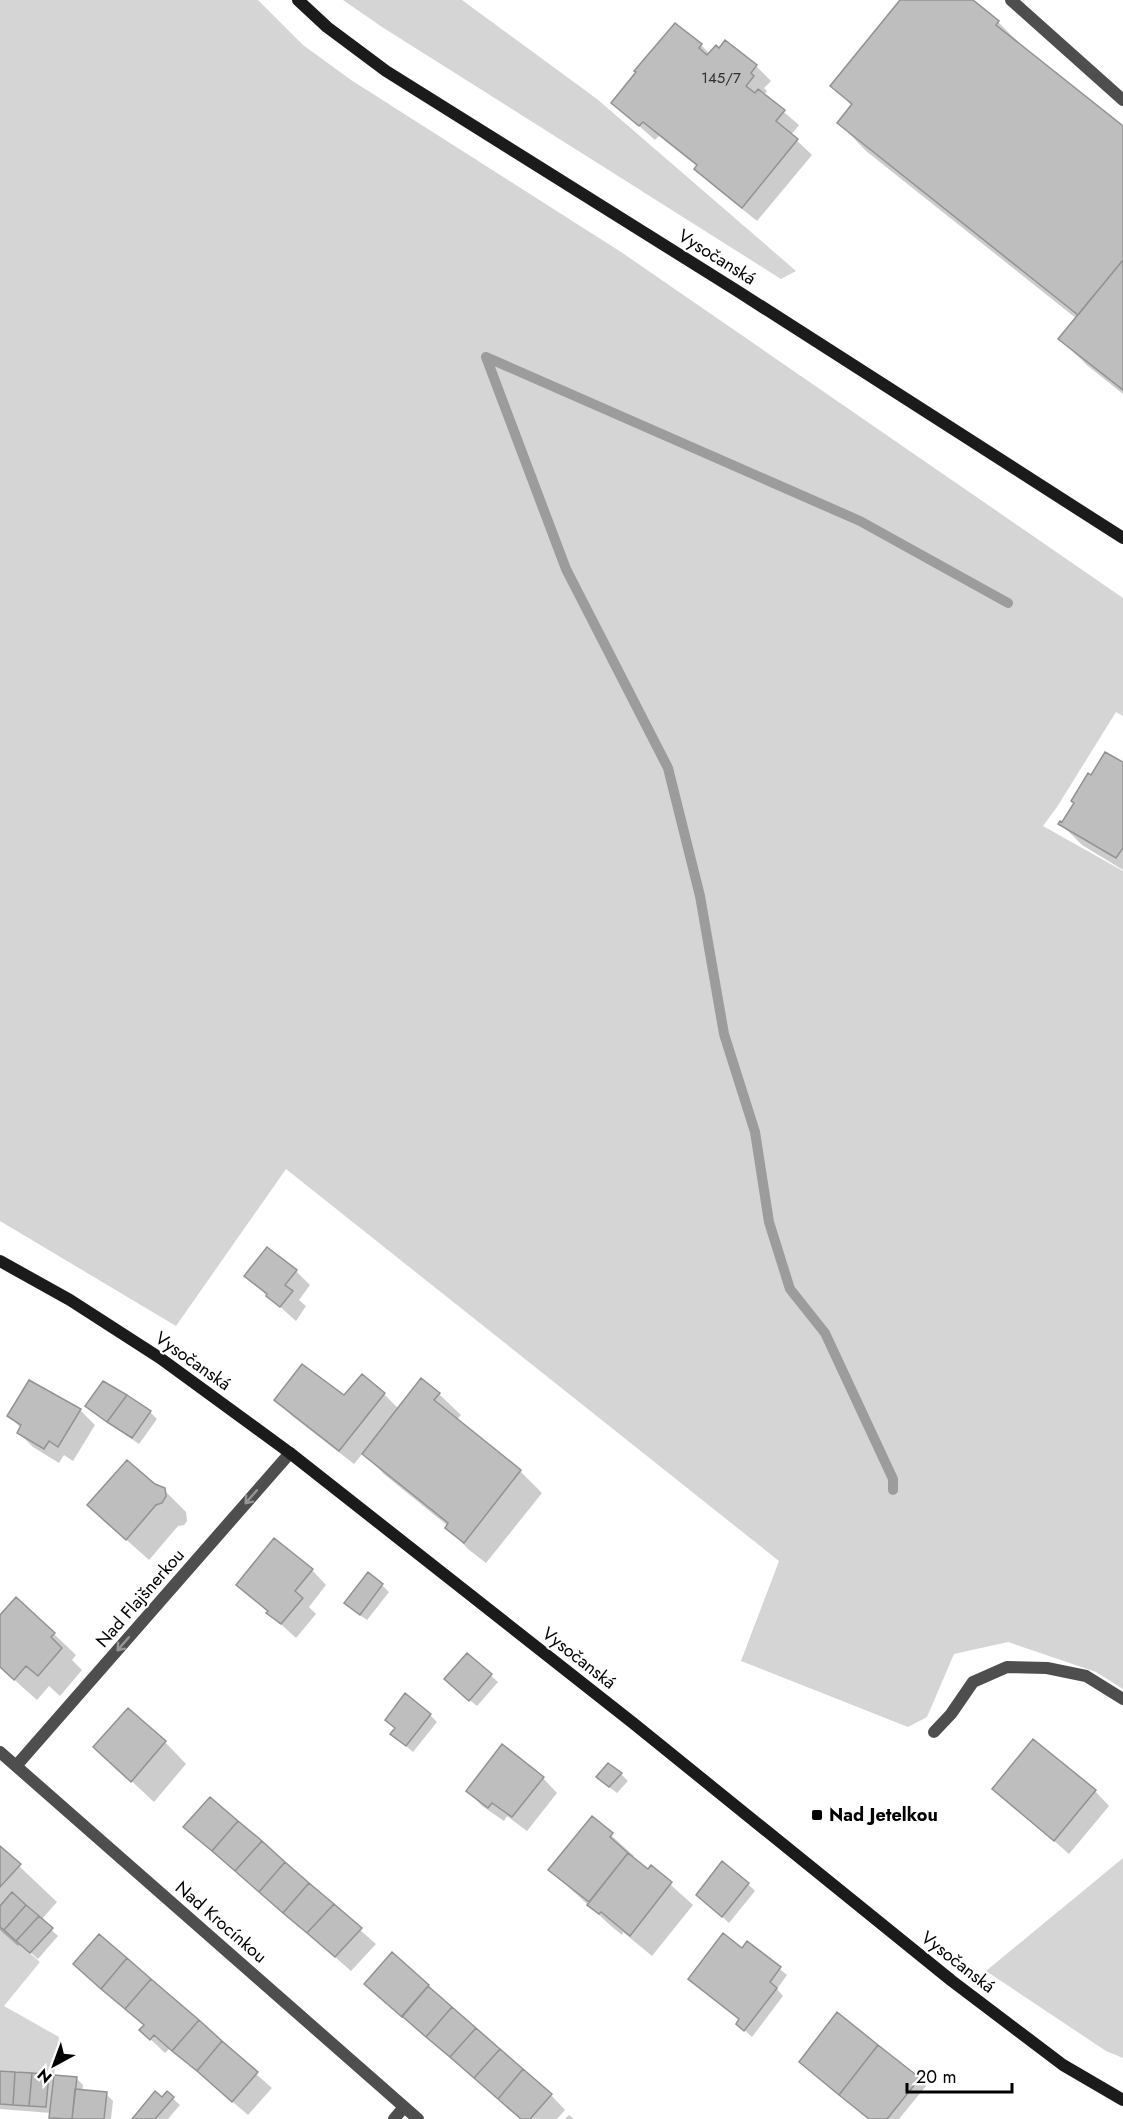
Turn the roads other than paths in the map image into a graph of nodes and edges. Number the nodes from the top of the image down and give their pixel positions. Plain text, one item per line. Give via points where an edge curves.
1 (298, 0) edge
2 (1011, 0) edge
3 (1123, 100) edge
4 (1123, 538) edge
5 (0, 1261) edge
6 (290, 1453) junction
7 (1123, 1699) edge
8 (934, 1732) dead end
9 (0, 1752) edge
10 (16, 1766) junction
11 (1123, 2100) edge
12 (404, 2107) junction
13 (394, 2119) edge
14 (418, 2119) edge

1 - 4 main road, Vysočanská via 386,71
2 - 3 street
5 - 6 main road, Vysočanská via 160,1358
6 -> 10 street, Nad Flajšnerkou
6 - 11 main road, Vysočanská via 952,1981 1063,2065
7 - 8 street via 1086,1676 1047,1668 1006,1667 973,1682
9 - 10 street, Nad Krocínkou
10 - 12 street, Nad Krocínkou
12 - 13 street
12 - 14 street, Nad Krocínkou

